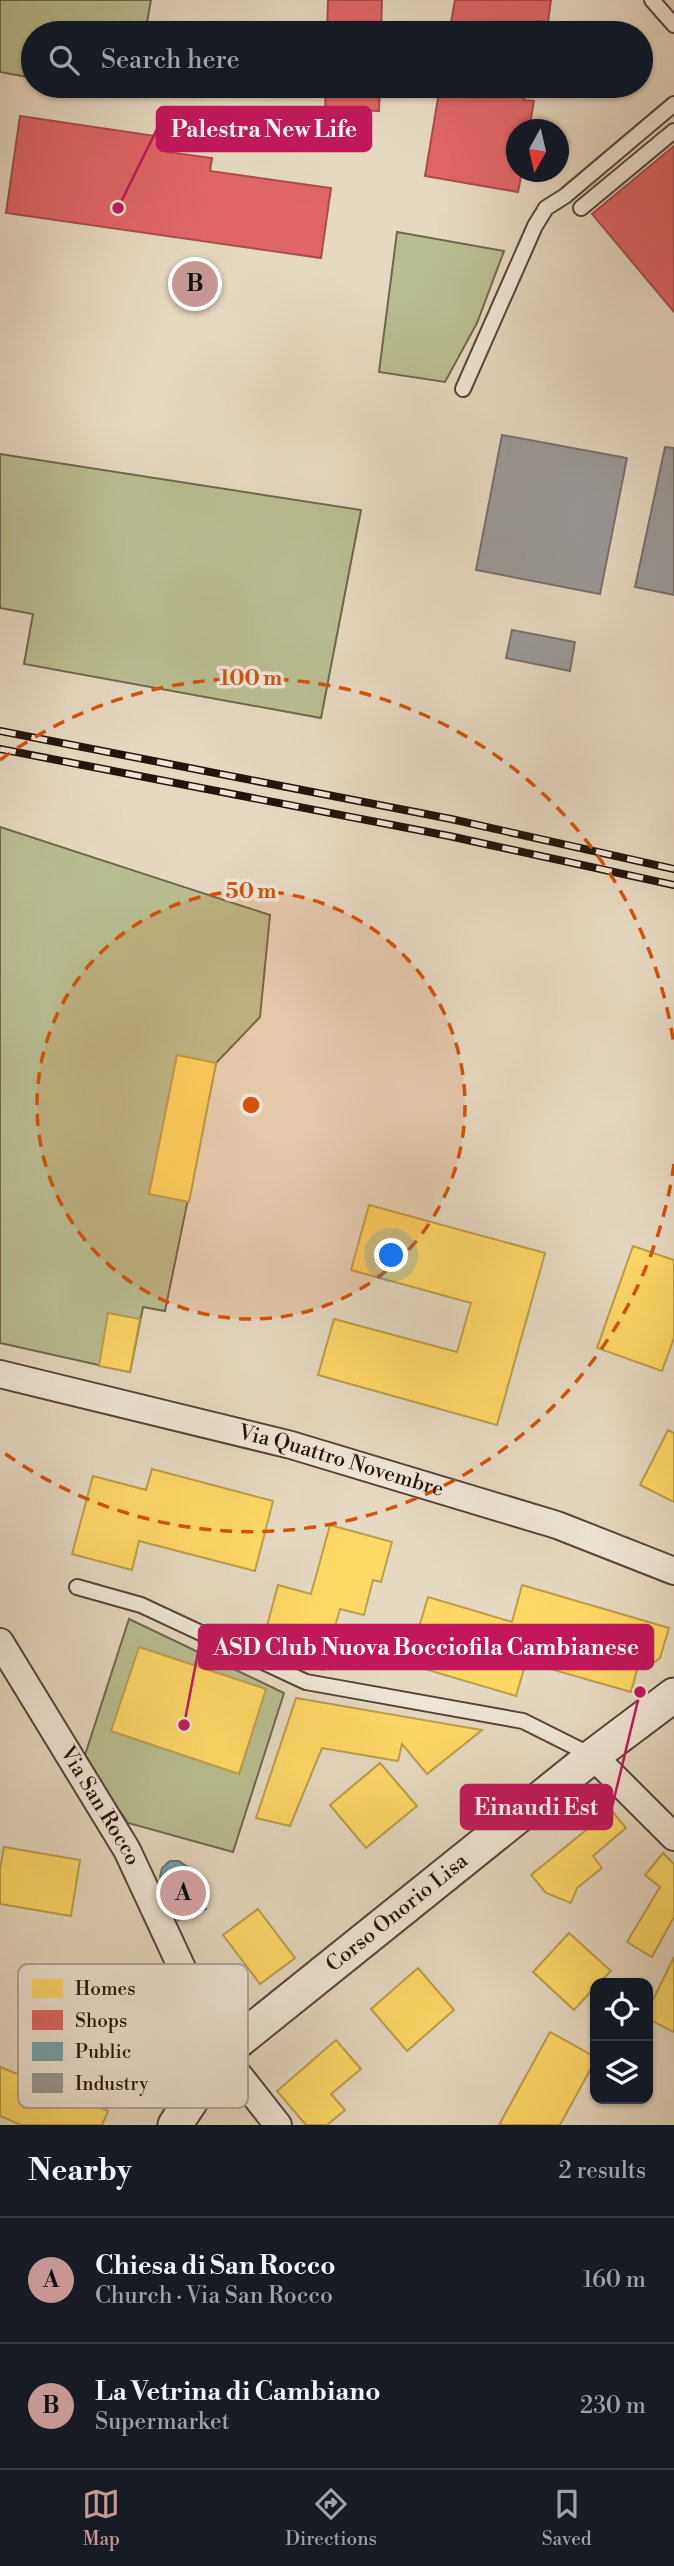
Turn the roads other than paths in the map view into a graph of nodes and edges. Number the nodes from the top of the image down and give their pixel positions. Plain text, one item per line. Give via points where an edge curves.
1 (652, 0) edge
2 (674, 25) edge
3 (674, 104) edge
4 (674, 131) edge
5 (581, 208) dead end
6 (463, 389) dead end
7 (0, 1374) edge
8 (674, 1571) edge
9 (77, 1587) dead end
10 (0, 1643) edge
11 (671, 1702) edge
12 (593, 1756) junction
13 (674, 1837) edge
14 (180, 1964) edge
15 (248, 2033) edge
16 (248, 2087) edge
17 (186, 2108) edge
18 (175, 2125) edge
19 (278, 2125) edge

1 - 2 lane
3 - 6 lane via 547,208
4 - 5 lane
7 - 8 street, Via Quattro Novembre via 290,1445 557,1525
9 - 12 lane via 141,1605 306,1682 523,1721
10 - 14 street, Via San Rocco via 127,1850
11 - 12 street, Corso Onorio Lisa
12 - 13 street
12 - 15 street, Corso Onorio Lisa
16 - 19 street, Via San Rocco
17 - 18 street, Corso Onorio Lisa

